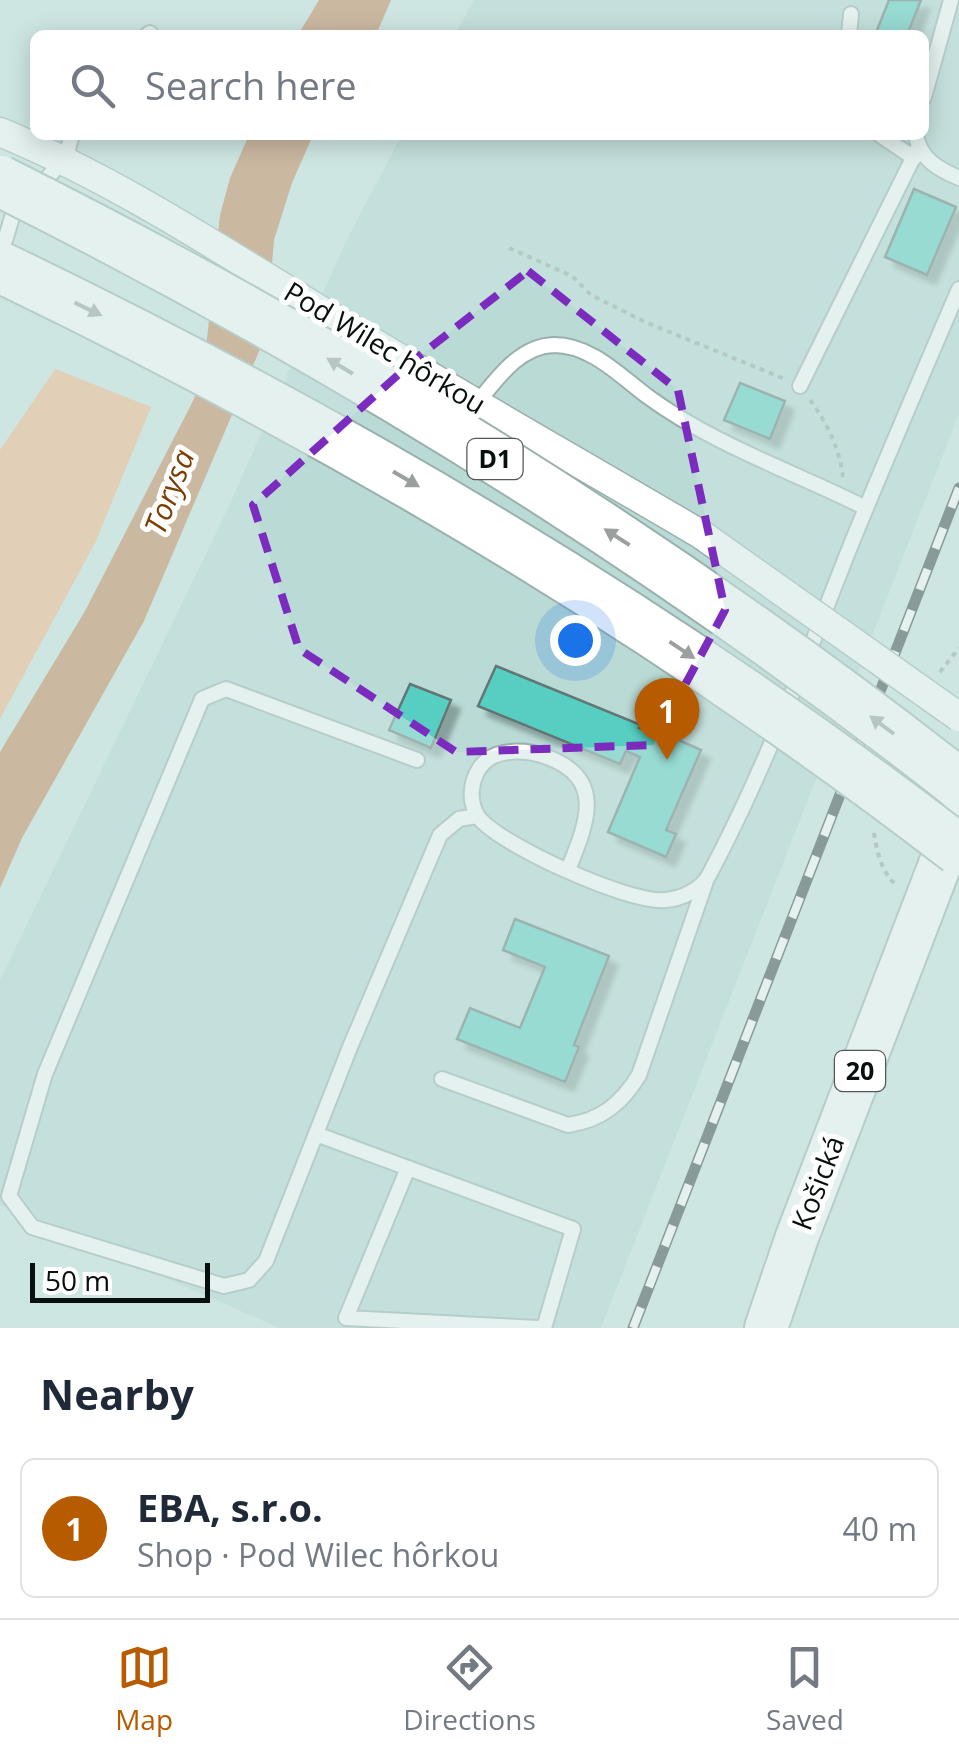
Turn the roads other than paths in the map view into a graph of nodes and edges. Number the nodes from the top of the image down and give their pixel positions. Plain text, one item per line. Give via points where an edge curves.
1 (951, 0) edge
2 (852, 14) dead end
3 (850, 30) edge
4 (929, 78) edge
5 (0, 132) edge
6 (30, 139) edge
7 (36, 140) edge
8 (68, 147) edge
9 (916, 147) edge
10 (959, 178) edge
11 (0, 181) edge
12 (0, 257) edge
13 (0, 268) edge
14 (959, 288) edge
15 (800, 386) road end
16 (477, 404) junction
17 (866, 508) junction
18 (959, 717) edge
19 (417, 760) dead end
20 (959, 784) edge
21 (959, 815) edge
22 (478, 816) junction
23 (959, 850) edge
24 (568, 870) junction
25 (706, 880) junction
26 (442, 1078) dead end
27 (316, 1134) junction
28 (408, 1168) junction
29 (542, 1328) edge
30 (766, 1328) edge

1 - 4 lane
2 - 3 lane
5 - 6 street, Pod Wilec hôrkou
7 - 8 street, Pod Wilec hôrkou
8 - 12 lane via 13,214
8 - 16 street, Pod Wilec hôrkou via 148,204
9 - 10 lane via 936,168
9 - 15 lane
20 -> 11 highway, D1, bridge via 779,648 546,491 271,325
13 -> 23 highway, D1, bridge via 260,397 503,536 769,709
14 - 17 lane
16 - 17 lane via 510,364 536,348 578,349 703,430
16 - 18 street, Pod Wilec hôrkou, bridge via 702,535
17 - 25 lane via 768,754
19 - 27 lane via 226,688 202,699 45,1074 9,1196 32,1227 224,1286 249,1280 266,1261
21 - 30 main road, Košická / 20
22 - 24 lane via 497,834
22 - 24 lane via 471,794 476,773 490,757 512,750 559,761 580,776 588,795
22 - 27 lane via 459,819 440,835
24 - 25 lane via 662,901 685,896
25 - 26 lane via 639,1075 625,1098 588,1122 568,1125
27 - 28 lane
28 - 29 lane via 572,1229
28 - 29 lane via 346,1318

